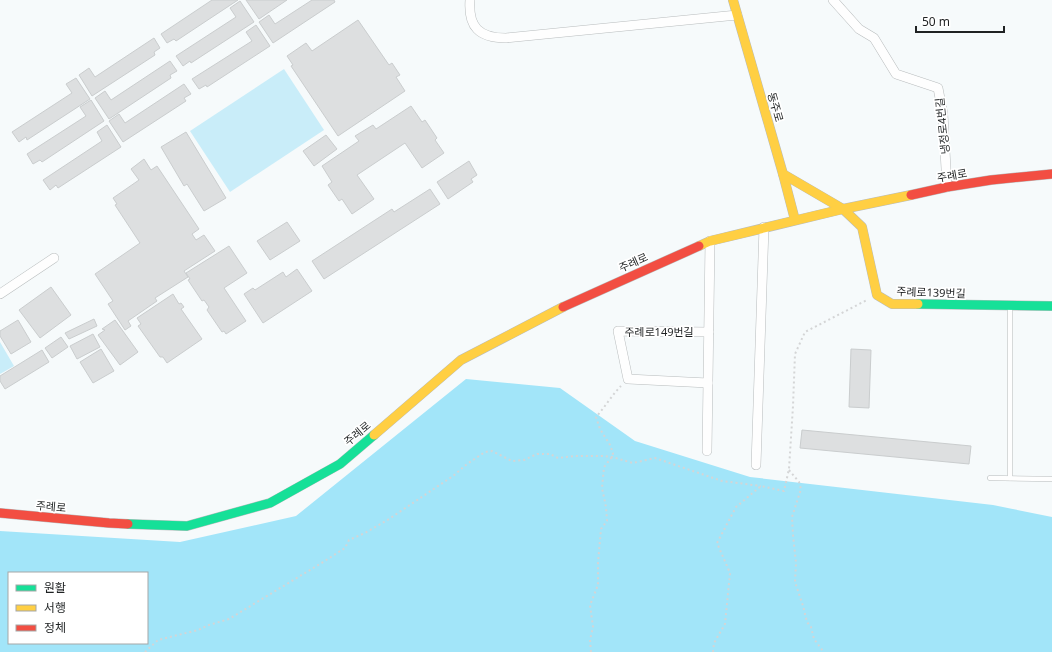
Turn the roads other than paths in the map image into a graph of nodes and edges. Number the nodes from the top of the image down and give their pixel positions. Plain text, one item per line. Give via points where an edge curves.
1 (470, 0) edge
2 (733, 0) edge
3 (832, 0) edge
4 (737, 15) junction
5 (783, 174) junction
6 (1052, 174) edge
7 (947, 187) junction
8 (843, 209) junction
9 (794, 220) junction
10 (764, 227) junction
11 (710, 241) junction
12 (54, 258) dead end
13 (0, 294) edge
14 (1010, 306) junction
15 (1052, 306) edge
16 (709, 332) junction
17 (708, 383) junction
18 (707, 451) dead end
19 (756, 465) dead end
20 (990, 478) dead end
21 (1010, 478) junction
22 (1052, 479) edge
23 (0, 513) edge

1 - 4 street via 470,15 474,24 479,31 496,38
2 - 4 street, 동주로
3 - 7 street, 냉정로4번길 via 859,29 874,38 896,74 938,88 943,114
4 - 5 street, 동주로
5 - 8 street
5 - 9 street, 동주로
6 - 7 street, 주례로
7 - 8 street, 주례로
8 - 9 street, 주례로
8 - 14 street, 주례로139번길 via 862,227 877,295 892,304
9 - 10 street, 주례로
10 - 11 street, 주례로
10 - 19 street
11 - 16 street, 주례로149번길
11 - 23 street, 주례로 via 576,301 461,360 340,464 270,503 187,526 109,523
12 - 13 street
14 - 15 street, 주례로139번길
14 - 21 lane
16 - 17 street, 주례로149번길
16 - 17 street, 주례로149번길 via 618,331 628,379
17 - 18 street, 주례로149번길
20 - 21 lane
21 - 22 lane

